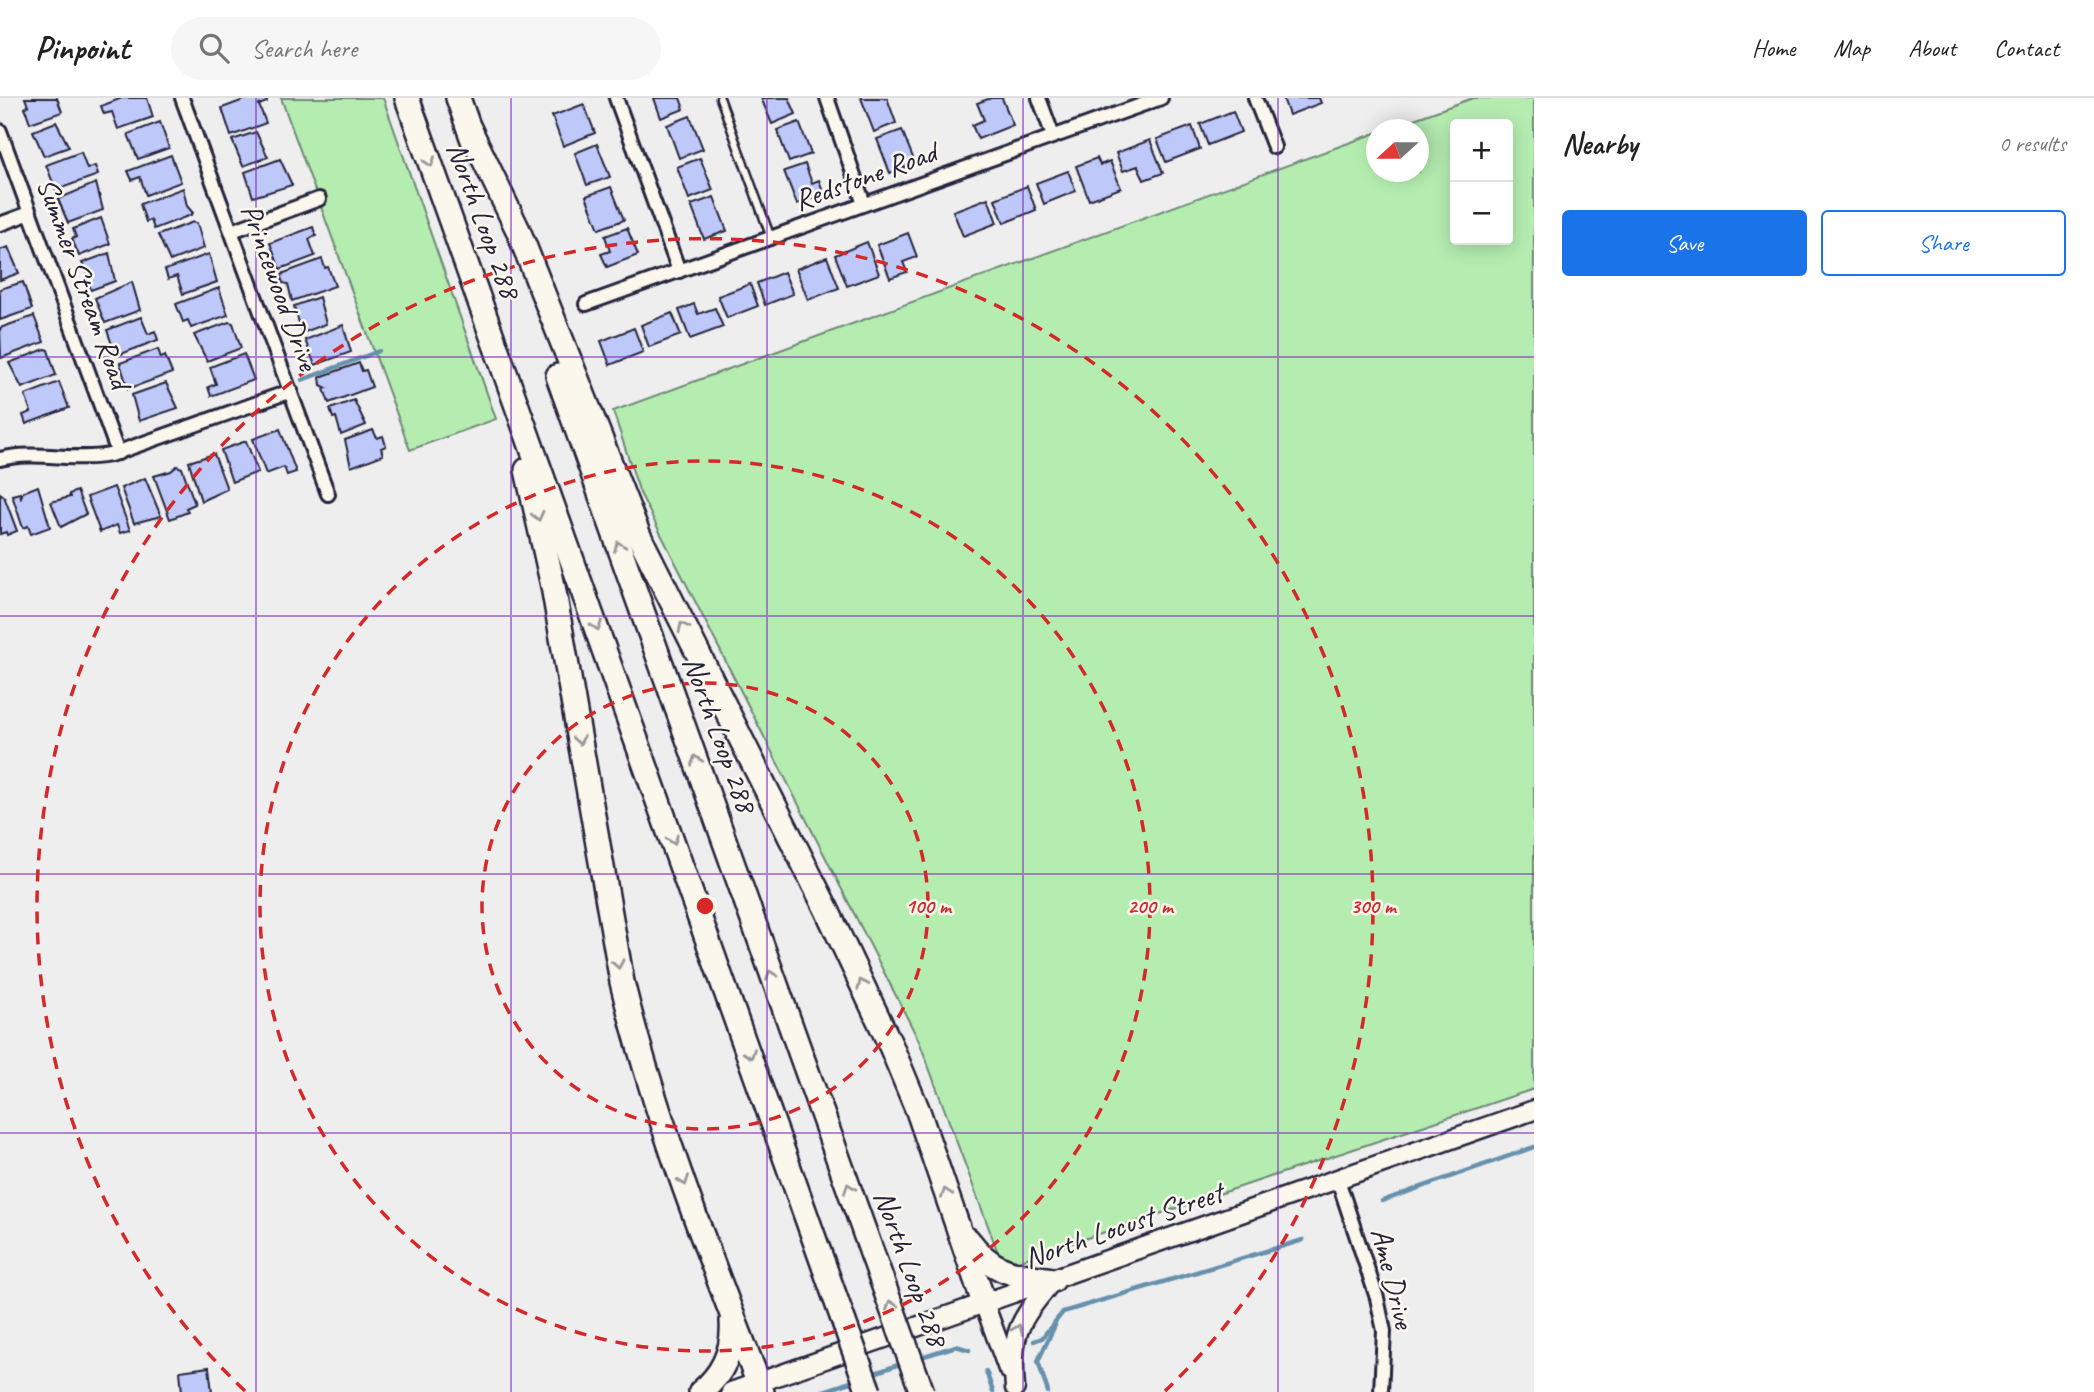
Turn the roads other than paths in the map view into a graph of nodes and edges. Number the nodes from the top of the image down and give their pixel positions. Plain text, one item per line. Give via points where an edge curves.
1 (182, 98) edge
2 (407, 98) edge
3 (458, 98) edge
4 (616, 98) edge
5 (720, 98) edge
6 (827, 98) edge
7 (1039, 98) edge
8 (1161, 98) edge
9 (1255, 98) edge
10 (469, 128) junction
11 (0, 131) edge
12 (1053, 136) junction
13 (1273, 147) dead end
14 (319, 199) dead end
15 (864, 204) junction
16 (30, 213) junction
17 (0, 223) edge
18 (232, 231) junction
19 (771, 238) junction
20 (678, 271) junction
21 (586, 304) dead end
22 (482, 308) junction
23 (291, 391) junction
24 (118, 453) junction
25 (0, 459) edge
26 (328, 494) dead end
27 (1534, 1110) edge
28 (1338, 1180) junction
29 (958, 1229) junction
30 (1053, 1280) junction
31 (984, 1303) junction
32 (731, 1310) junction
33 (761, 1387) edge
34 (1015, 1390) edge
35 (701, 1392) edge
36 (731, 1392) edge
37 (869, 1392) edge
38 (922, 1392) edge
39 (1381, 1392) edge

1 - 18 street, Princewood Drive
2 -> 22 highway, North Loop 288
3 - 10 highway, North Loop 288
4 - 20 street
5 - 19 lane
6 - 15 street
7 - 12 street
8 - 12 street, Redstone Road
9 - 13 street
29 -> 10 highway via 891,1046 644,547 518,230
38 -> 10 highway, North Loop 288, bridge
11 - 16 street, Summer Stream Road
12 - 15 street, Redstone Road
14 - 18 street
15 - 19 street, Redstone Road
16 - 17 street
16 - 24 street, Summer Stream Road
18 - 23 street, Princewood Drive
19 - 20 street, Redstone Road
20 - 21 street, Redstone Road
22 -> 32 highway via 542,534 634,1031
22 -> 37 highway, North Loop 288, bridge
23 - 24 street
23 - 26 street, Princewood Drive
24 - 25 street via 91,458 29,455
27 - 28 main road, North Locust Street
28 - 30 main road, North Locust Street
28 - 39 street, Ame Drive via 1384,1331
29 - 30 highway via 993,1267
29 - 31 highway
30 - 31 main road, North Locust Street
34 -> 30 main road via 1016,1331
31 - 33 main road, North Locust Street
31 - 34 main road, North Loop 288
32 - 33 highway
32 - 35 highway via 729,1353
33 - 36 main road, North Locust Street

